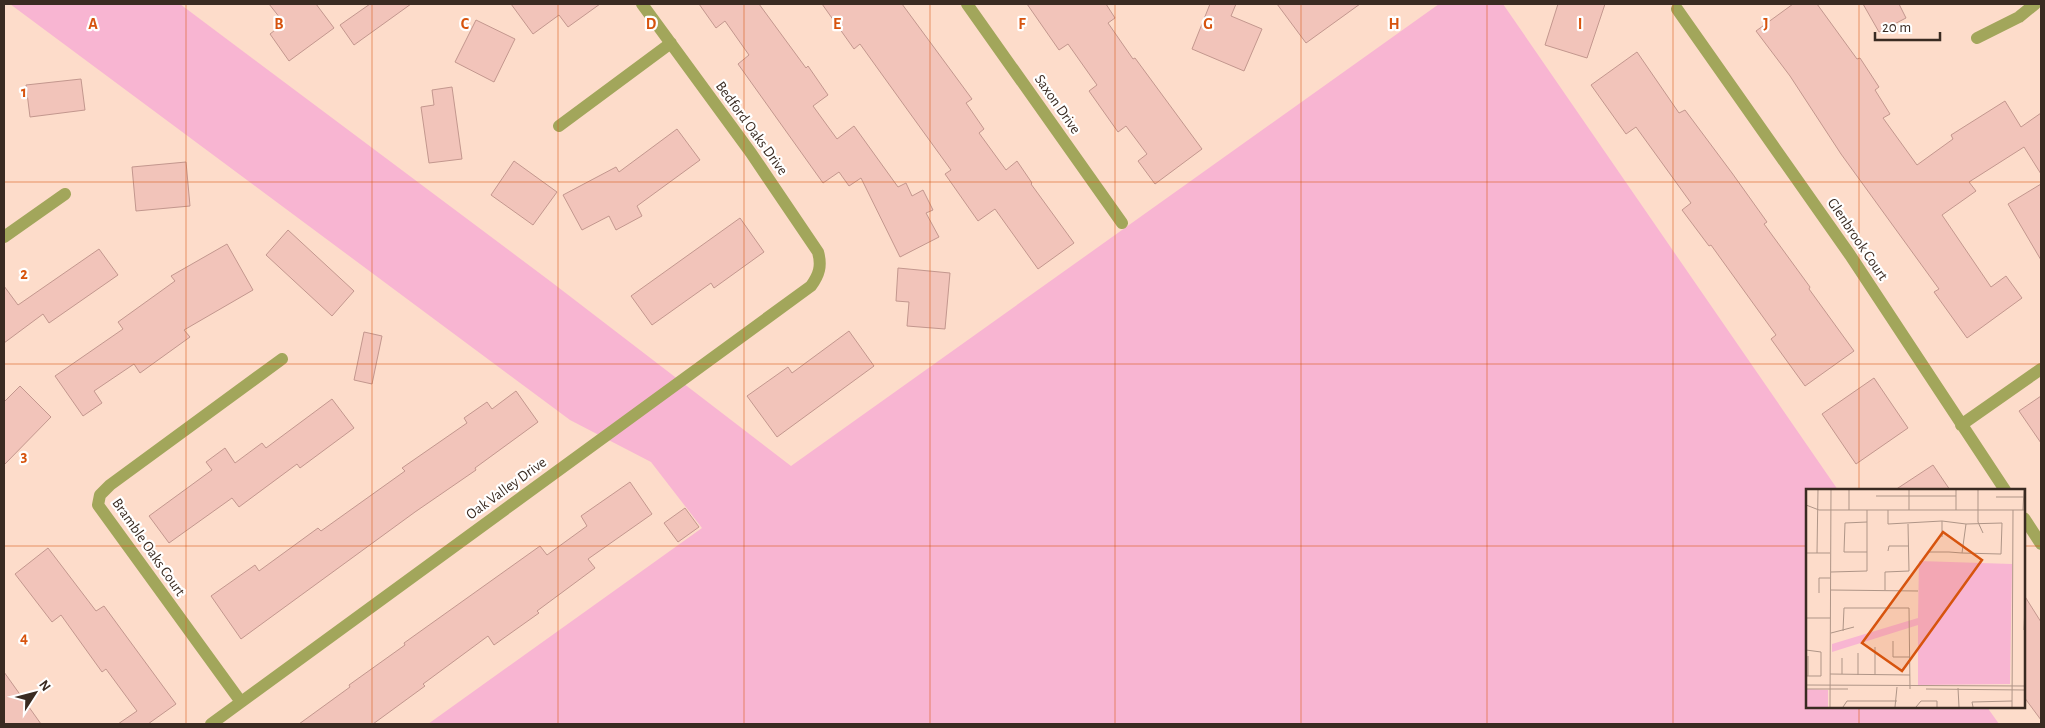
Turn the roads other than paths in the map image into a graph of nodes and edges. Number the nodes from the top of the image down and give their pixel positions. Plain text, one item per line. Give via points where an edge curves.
1 (642, 4) edge
2 (968, 4) edge
3 (2035, 4) edge
4 (1677, 9) dead end
5 (1977, 38) dead end
6 (671, 43) junction
7 (559, 126) dead end
8 (65, 194) dead end
9 (1122, 223) dead end
10 (4, 237) edge
11 (818, 276) joint
12 (282, 359) dead end
13 (2041, 370) edge
14 (1961, 425) junction
15 (2004, 489) edge
16 (2025, 520) edge
17 (2041, 544) edge
18 (241, 702) junction
19 (211, 724) edge

1 - 6 street, Bedford Oaks Drive
2 - 9 street, Saxon Drive
3 - 5 street via 2019,17
4 - 14 street, Glenbrook Court via 1834,232
6 - 7 street
6 - 11 street, Bedford Oaks Drive via 818,252 821,262
8 - 10 street
11 - 18 street, Oak Valley Drive via 811,286
12 - 18 street, Bramble Oaks Court via 110,484 100,495 98,505
13 - 14 street
14 - 15 street, Glenbrook Court
16 - 17 street
18 - 19 street, Oak Valley Drive

